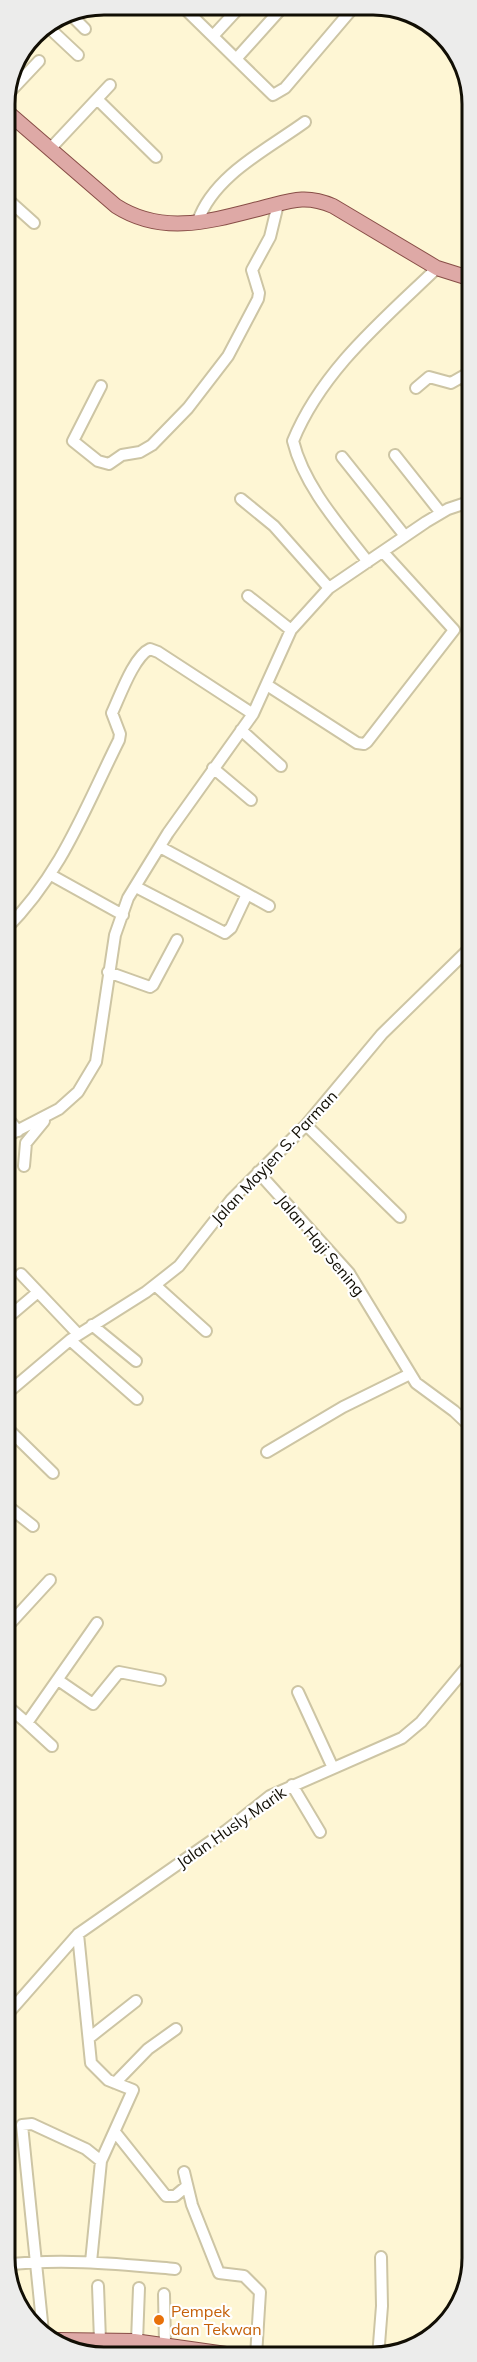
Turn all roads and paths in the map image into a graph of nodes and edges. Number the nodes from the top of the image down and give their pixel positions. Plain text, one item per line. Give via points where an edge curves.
1 (191, 15) edge
2 (232, 15) edge
3 (276, 15) edge
4 (347, 15) edge
5 (76, 20) edge
6 (85, 29) dead end
7 (52, 32) edge
8 (213, 36) junction
9 (78, 55) dead end
10 (236, 59) junction
11 (25, 63) edge
12 (18, 84) edge
13 (110, 85) dead end
14 (97, 99) junction
15 (15, 119) edge
16 (305, 122) dead end
17 (50, 149) junction
18 (156, 157) dead end
19 (278, 204) junction
20 (15, 206) edge
21 (198, 221) junction
22 (34, 223) dead end
23 (436, 268) junction
24 (462, 276) edge
25 (462, 376) edge
26 (101, 386) dead end
27 (416, 388) dead end
28 (396, 455) dead end
29 (342, 457) dead end
30 (241, 499) dead end
31 (462, 505) edge
32 (441, 513) junction
33 (405, 536) junction
34 (383, 552) junction
35 (368, 562) junction
36 (328, 588) junction
37 (248, 596) dead end
38 (291, 630) junction
39 (267, 685) junction
40 (253, 714) junction
41 (241, 730) junction
42 (282, 766) dead end
43 (213, 768) junction
44 (251, 800) dead end
45 (160, 847) junction
46 (51, 875) junction
47 (136, 887) junction
48 (247, 894) junction
49 (269, 906) dead end
50 (123, 915) junction
51 (15, 920) edge
52 (177, 940) dead end
53 (462, 957) edge
54 (108, 972) junction
55 (50, 1114) junction
56 (306, 1125) junction
57 (15, 1127) edge
58 (18, 1131) junction
59 (15, 1132) edge
60 (24, 1166) dead end
61 (258, 1172) junction
62 (400, 1217) dead end
63 (21, 1274) dead end
64 (155, 1285) junction
65 (38, 1292) junction
66 (15, 1312) edge
67 (93, 1325) junction
68 (206, 1331) dead end
69 (74, 1337) junction
70 (136, 1361) dead end
71 (410, 1374) junction
72 (15, 1387) edge
73 (137, 1399) dead end
74 (462, 1419) edge
75 (15, 1436) edge
76 (267, 1452) dead end
77 (53, 1473) dead end
78 (15, 1512) edge
79 (33, 1526) dead end
80 (50, 1580) dead end
81 (15, 1618) edge
82 (98, 1623) dead end
83 (462, 1673) edge
84 (58, 1680) junction
85 (160, 1680) dead end
86 (298, 1692) dead end
87 (15, 1713) edge
88 (27, 1723) junction
89 (52, 1746) dead end
90 (333, 1768) junction
91 (292, 1785) junction
92 (320, 1832) dead end
93 (78, 1934) junction
94 (136, 2001) dead end
95 (15, 2006) edge
96 (176, 2029) dead end
97 (88, 2038) junction
98 (115, 2083) junction
99 (115, 2132) junction
100 (101, 2161) junction
101 (184, 2172) dead end
102 (187, 2186) junction
103 (381, 2257) dead end
104 (34, 2261) junction
105 (91, 2262) junction
106 (16, 2264) edge
107 (175, 2269) dead end
108 (98, 2286) dead end
109 (139, 2288) dead end
110 (164, 2294) dead end
111 (42, 2321) edge
112 (70, 2340) edge
113 (100, 2340) junction
114 (137, 2341) junction
115 (165, 2344) junction
116 (379, 2346) edge
117 (184, 2347) edge
118 (257, 2347) edge

1 - 8 street
2 - 8 street
3 - 10 street
4 - 10 street via 279,93 270,94
5 - 6 street
7 - 9 street
8 - 10 street
11 - 12 street via 35,65
13 - 14 street
14 - 17 street
14 - 18 street
15 - 17 main road
16 - 21 street via 227,178 201,211
17 - 21 main road via 132,216 164,225
19 - 21 main road
19 - 23 main road via 317,199
19 - 26 street via 270,237 252,270 258,299 228,356 207,386 152,445 109,464 73,441
20 - 22 street
23 - 24 main road
23 - 35 street via 332,374 308,408 293,441 316,490
25 - 27 street via 444,383 429,377
28 - 32 street
29 - 33 street
30 - 36 street via 274,526
31 - 32 street
32 - 33 street
33 - 34 street
34 - 35 street
34 - 39 street via 454,630 368,742 357,743
35 - 36 street
36 - 38 street
37 - 38 street
38 - 39 street
39 - 40 street
40 - 41 street
40 - 46 street via 158,652 146,651 138,658 112,713 119,740 69,846
41 - 42 street
41 - 43 street
43 - 44 street
43 - 45 street
45 - 47 street
45 - 48 street
46 - 50 street
46 - 51 street
47 - 48 street via 225,933
47 - 50 street
48 - 49 street
50 - 54 street
52 - 54 street via 153,986
53 - 56 street, Jalan Mayjen S. Parman via 382,1034
54 - 55 street via 96,1062 78,1092
55 - 58 street
55 - 60 street via 26,1143
56 - 61 street, Jalan Mayjen S. Parman
56 - 62 street
57 - 58 street
58 - 59 street
61 - 64 street, Jalan Mayjen S. Parman via 217,1216 189,1256
61 - 71 street, Jalan Haji Sening via 349,1273
63 - 65 street
64 - 67 street, Jalan Mayjen S. Parman
64 - 68 street
65 - 66 street
65 - 69 street
67 - 69 street, Jalan Mayjen S. Parman
67 - 70 street
69 - 72 street, Jalan Mayjen S. Parman
69 - 73 street
71 - 74 street, Jalan Haji Sening
71 - 76 street via 343,1407
75 - 77 street
78 - 79 street
80 - 81 street
82 - 84 street
83 - 90 street, Jalan Husly Marik via 412,1731
84 - 85 street via 93,1704 119,1672
84 - 88 street
86 - 90 street
87 - 88 street
88 - 89 street
90 - 91 street, Jalan Husly Marik
91 - 92 street
91 - 93 street, Jalan Husly Marik via 270,1796
93 - 95 street, Jalan Husly Marik
93 - 97 street
94 - 97 street
96 - 98 street via 148,2049
97 - 98 street via 91,2063
98 - 99 street via 136,2093
99 - 100 street
99 - 102 street via 166,2196 175,2196
100 - 104 street via 86,2149 32,2124 22,2125
100 - 105 street
101 - 102 street
102 - 118 street via 218,2267 224,2275 244,2276 260,2292
103 - 116 street
104 - 105 street
104 - 106 street
104 - 111 street
105 - 107 street
108 - 113 street
109 - 114 street
110 - 115 street
112 - 113 main road
113 - 114 main road
114 - 115 main road
115 - 117 main road

